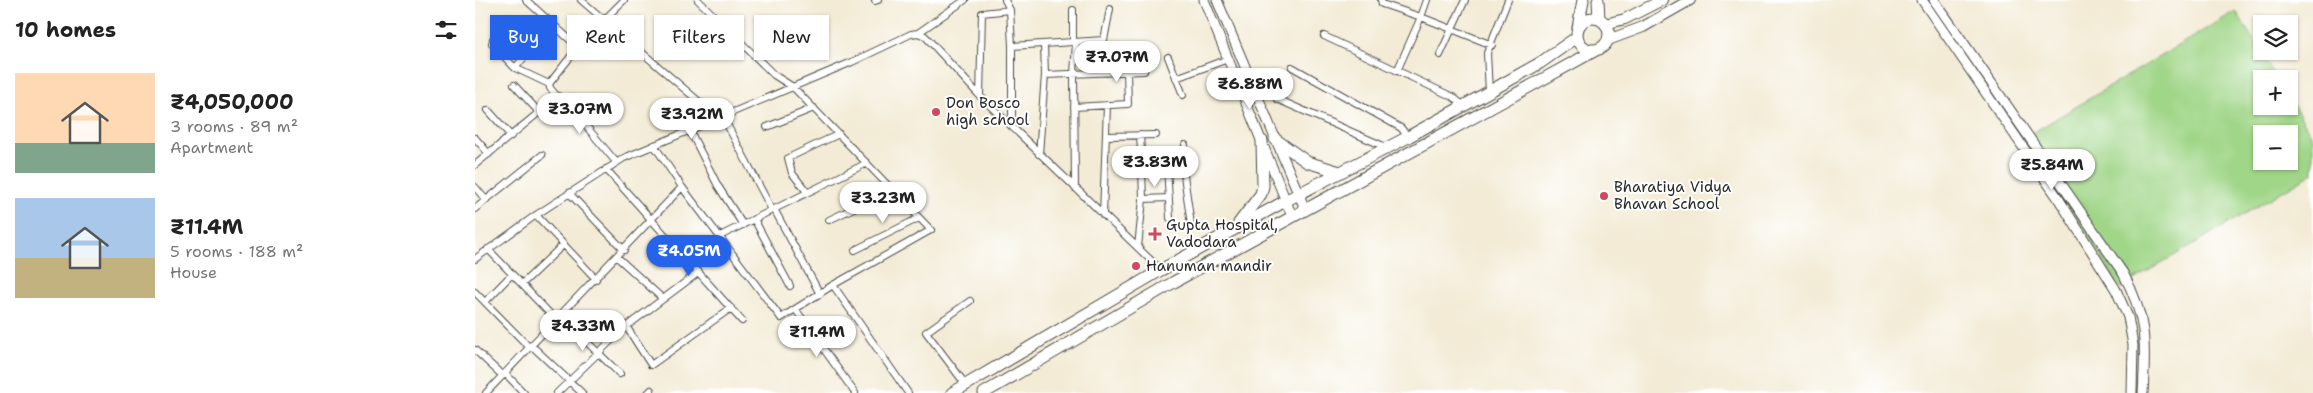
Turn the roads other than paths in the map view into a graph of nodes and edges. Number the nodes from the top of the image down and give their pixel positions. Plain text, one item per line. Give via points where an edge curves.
1 (526, 0) edge
2 (581, 0) edge
3 (623, 0) edge
4 (698, 0) edge
5 (709, 0) edge
6 (965, 0) edge
7 (1005, 0) edge
8 (1204, 0) edge
9 (1217, 0) edge
10 (1381, 0) edge
11 (1427, 0) edge
12 (1465, 0) edge
13 (1508, 0) edge
14 (1583, 0) edge
15 (1597, 0) edge
16 (1662, 0) edge
17 (1690, 0) edge
18 (1922, 0) edge
19 (1934, 0) edge
20 (703, 6) junction
21 (1110, 9) dead end
22 (1010, 10) junction
23 (1073, 10) dead end
24 (711, 13) joint
25 (598, 15) edge
26 (609, 15) edge
27 (1421, 17) junction
28 (1602, 22) junction
29 (1453, 29) junction
30 (918, 33) junction
31 (1577, 33) junction
32 (1324, 36) dead end
33 (567, 38) edge
34 (1104, 40) junction
35 (1608, 40) junction
36 (1074, 42) junction
37 (1044, 44) junction
38 (1492, 45) junction
39 (1012, 46) junction
40 (1136, 47) dead end
41 (1596, 50) junction
42 (644, 53) edge
43 (1440, 56) dead end
44 (1168, 57) dead end
45 (1228, 59) junction
46 (507, 60) edge
47 (522, 60) edge
48 (568, 60) edge
49 (1292, 67) dead end
50 (515, 68) junction
51 (1397, 70) junction
52 (1107, 72) junction
53 (1127, 72) junction
54 (1074, 74) junction
55 (1045, 75) junction
56 (1176, 78) junction
57 (514, 84) dead end
58 (549, 84) junction
59 (793, 87) junction
60 (1489, 92) junction
61 (555, 94) junction
62 (1183, 95) dead end
63 (980, 96) junction
64 (1277, 99) dead end
65 (1107, 105) junction
66 (1464, 106) junction
67 (1074, 107) junction
68 (814, 108) junction
69 (488, 110) dead end
70 (539, 112) junction
71 (719, 116) junction
72 (767, 127) dead end
73 (1012, 127) junction
74 (689, 129) junction
75 (839, 134) junction
76 (1140, 135) junction
77 (1156, 135) dead end
78 (511, 136) junction
79 (1106, 136) junction
80 (1408, 137) junction
81 (475, 138) edge
82 (1275, 139) junction
83 (1262, 141) junction
84 (654, 145) junction
85 (1185, 145) dead end
86 (1388, 148) junction
87 (489, 154) junction
88 (1039, 154) junction
89 (542, 155) dead end
90 (616, 162) junction
91 (867, 162) junction
92 (475, 165) edge
93 (1167, 166) junction
94 (606, 168) junction
95 (1183, 168) junction
96 (1142, 169) junction
97 (1340, 172) junction
98 (475, 187) edge
99 (683, 187) junction
100 (1075, 188) junction
101 (893, 189) junction
102 (807, 192) junction
103 (569, 193) junction
104 (1298, 194) junction
105 (1169, 198) junction
106 (1143, 199) junction
107 (486, 200) junction
108 (1287, 200) junction
109 (475, 209) edge
110 (1305, 209) junction
111 (773, 210) junction
112 (1103, 214) junction
113 (536, 215) junction
114 (1292, 216) junction
115 (919, 218) junction
116 (1170, 218) dead end
117 (754, 219) junction
118 (829, 220) dead end
119 (651, 221) junction
120 (743, 225) junction
121 (1191, 225) dead end
122 (1235, 228) junction
123 (720, 236) junction
124 (563, 245) junction
125 (1138, 247) junction
126 (488, 249) junction
127 (623, 250) junction
128 (855, 250) dead end
129 (617, 256) junction
130 (475, 259) edge
131 (1161, 270) junction
132 (699, 272) junction
133 (512, 274) junction
134 (596, 278) junction
135 (522, 284) junction
136 (833, 285) junction
137 (790, 286) dead end
138 (475, 292) edge
139 (820, 294) junction
140 (663, 299) junction
141 (970, 301) dead end
142 (485, 302) junction
143 (731, 308) junction
144 (796, 310) junction
145 (558, 318) junction
146 (741, 321) dead end
147 (626, 326) junction
148 (531, 347) junction
149 (475, 350) edge
150 (599, 352) junction
151 (620, 374) dead end
152 (504, 375) junction
153 (569, 382) junction
154 (966, 385) junction
155 (487, 393) edge
156 (524, 393) edge
157 (557, 393) edge
158 (582, 393) edge
159 (855, 393) edge
160 (908, 393) edge
161 (952, 393) edge
162 (984, 393) edge
163 (2132, 393) edge
164 (2143, 393) edge

1 - 33 street
2 - 25 street
3 - 26 street
4 - 20 street
5 - 20 street
6 - 30 street
7 - 22 street
8 - 45 street
9 - 82 street
10 - 27 street via 1382,4
11 - 27 street
12 - 29 street
13 - 38 street
14 - 31 highway
15 - 28 highway
16 - 28 main road via 1625,19
17 - 35 main road via 1643,27
18 - 163 street via 2058,198 2116,290 2127,317 2133,345
19 - 164 street via 2133,291 2144,329
20 - 24 street
21 - 34 street
22 - 39 street
22 - 63 street via 982,13
23 - 36 street
24 - 59 street via 774,75
27 - 29 street
27 - 51 street
28 - 31 highway via 1588,19 1580,25
28 - 35 highway via 1609,32
29 - 38 street
29 - 43 street
30 - 59 street
30 - 63 street via 925,36
31 - 41 highway via 1582,46
31 - 60 highway via 1540,63
32 - 51 street
34 - 36 street
34 - 52 street
35 - 41 highway
36 - 37 street
36 - 54 street
37 - 39 street
37 - 55 street
38 - 60 street via 1487,53
39 - 73 street
40 - 53 street via 1144,71
41 - 110 highway
42 - 71 street
44 - 56 street
45 - 56 street
45 - 83 street
46 - 50 street
47 - 50 street
48 - 58 street
49 - 80 street via 1401,128
50 - 58 street
51 - 66 street via 1453,97
52 - 53 street
52 - 54 street
53 - 65 street via 1128,104
54 - 55 street
54 - 67 street
55 - 88 street
56 - 62 street
57 - 70 street
58 - 61 street
59 - 68 street
59 - 71 street
60 - 66 highway
61 - 70 street via 554,100
61 - 90 street via 569,105
63 - 73 street
64 - 86 street
65 - 67 street
65 - 79 street
66 - 80 highway
67 - 100 street
68 - 72 street
68 - 75 street
69 - 78 street
70 - 78 street
71 - 74 street
71 - 111 street
73 - 88 street
74 - 84 street
74 - 120 street via 718,186
75 - 91 street
75 - 102 street via 788,158 792,173
76 - 77 street
76 - 79 street
76 - 96 street
78 - 87 street
79 - 112 street
80 - 86 highway
81 - 87 street
82 - 97 highway via 1307,162
82 - 104 street
83 - 108 street
83 - 122 highway via 1261,194
84 - 90 street
84 - 99 street
85 - 95 street
86 - 97 highway
87 - 92 street
88 - 100 street
89 - 107 street
90 - 94 street
91 - 101 street
91 - 102 street
93 - 95 street
93 - 96 street
93 - 105 street
94 - 103 street
94 - 119 street
95 - 121 street
96 - 106 street
97 - 104 highway
98 - 107 street
99 - 119 street
99 - 123 street
100 - 112 street
101 - 115 street
101 - 118 street
102 - 111 street
103 - 113 street
103 - 127 street
104 - 108 highway
104 - 110 street
105 - 106 street
105 - 116 street
106 - 125 street
107 - 109 street
108 - 114 street
108 - 122 highway
110 - 114 highway
111 - 117 street
111 - 139 street
112 - 125 street
113 - 124 street
113 - 126 street
114 - 162 highway
115 - 128 street
115 - 136 street via 931,230
117 - 120 street
117 - 137 street
119 - 127 street
119 - 132 street
120 - 123 street
122 - 131 highway
123 - 144 street via 781,318
124 - 134 street
124 - 135 street
125 - 131 street
126 - 130 street
126 - 133 street
127 - 129 street
129 - 134 street
129 - 140 street
131 - 154 highway
132 - 140 street
132 - 143 street
133 - 135 street
133 - 142 street
134 - 145 street
135 - 145 street
136 - 139 street
136 - 160 street
138 - 142 street
139 - 144 street
140 - 147 street
141 - 154 street via 926,332
142 - 148 street
143 - 146 street
143 - 147 street via 651,365
144 - 159 street
145 - 148 street
145 - 150 street
147 - 150 street
148 - 152 street
148 - 153 street
149 - 152 street
150 - 151 street
150 - 153 street
152 - 155 street
152 - 156 street
153 - 157 street
153 - 158 street
154 - 161 highway

